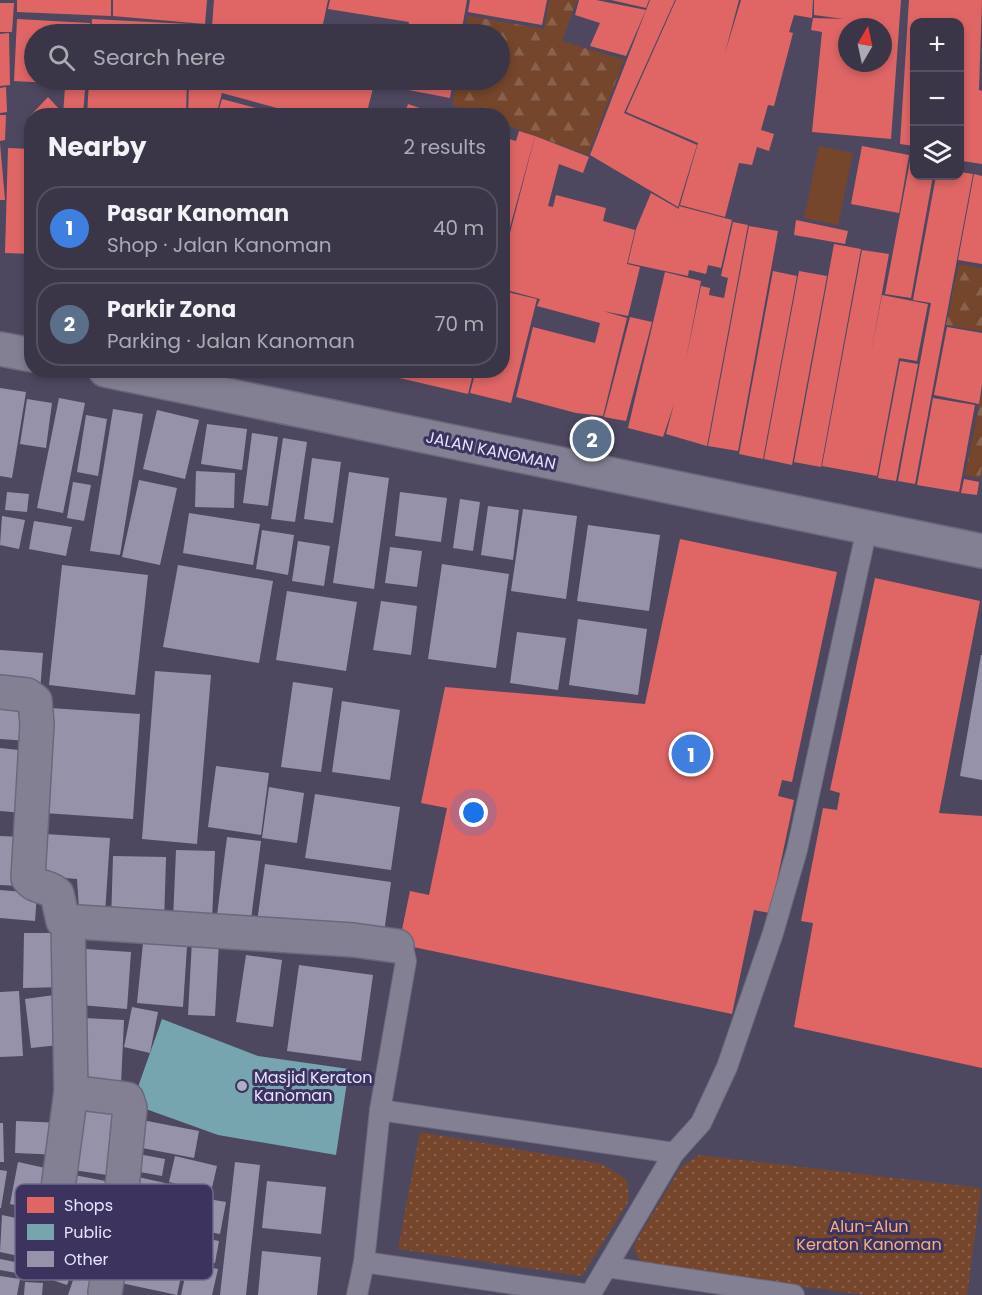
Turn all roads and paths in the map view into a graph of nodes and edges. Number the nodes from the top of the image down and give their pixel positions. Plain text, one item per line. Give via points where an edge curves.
1 (0, 349) edge
2 (24, 354) edge
3 (144, 378) edge
4 (867, 528) junction
5 (982, 551) edge
6 (0, 692) edge
7 (68, 923) junction
8 (397, 946) joint
9 (71, 1092) junction
10 (380, 1110) junction
11 (674, 1153) junction
12 (59, 1184) edge
13 (122, 1184) edge
14 (364, 1262) junction
15 (107, 1280) edge
16 (597, 1286) edge
17 (105, 1292) dead end
18 (751, 1292) edge
19 (357, 1295) edge
20 (794, 1295) edge

1 - 2 street
3 - 4 street, JALAN KANOMAN
4 - 5 street, JALAN KANOMAN
4 - 11 lane via 797,849 773,933 727,1068 701,1123
6 - 7 street via 27,695 35,701 28,878 35,885 53,890 60,915
7 - 8 street
7 - 9 street
8 - 10 lane via 406,961
9 - 12 street
9 - 13 street via 127,1099 130,1108
10 - 11 lane
10 - 14 lane
11 - 16 lane
14 - 16 lane
14 - 19 lane
15 - 17 street
16 - 18 lane
18 - 20 lane

